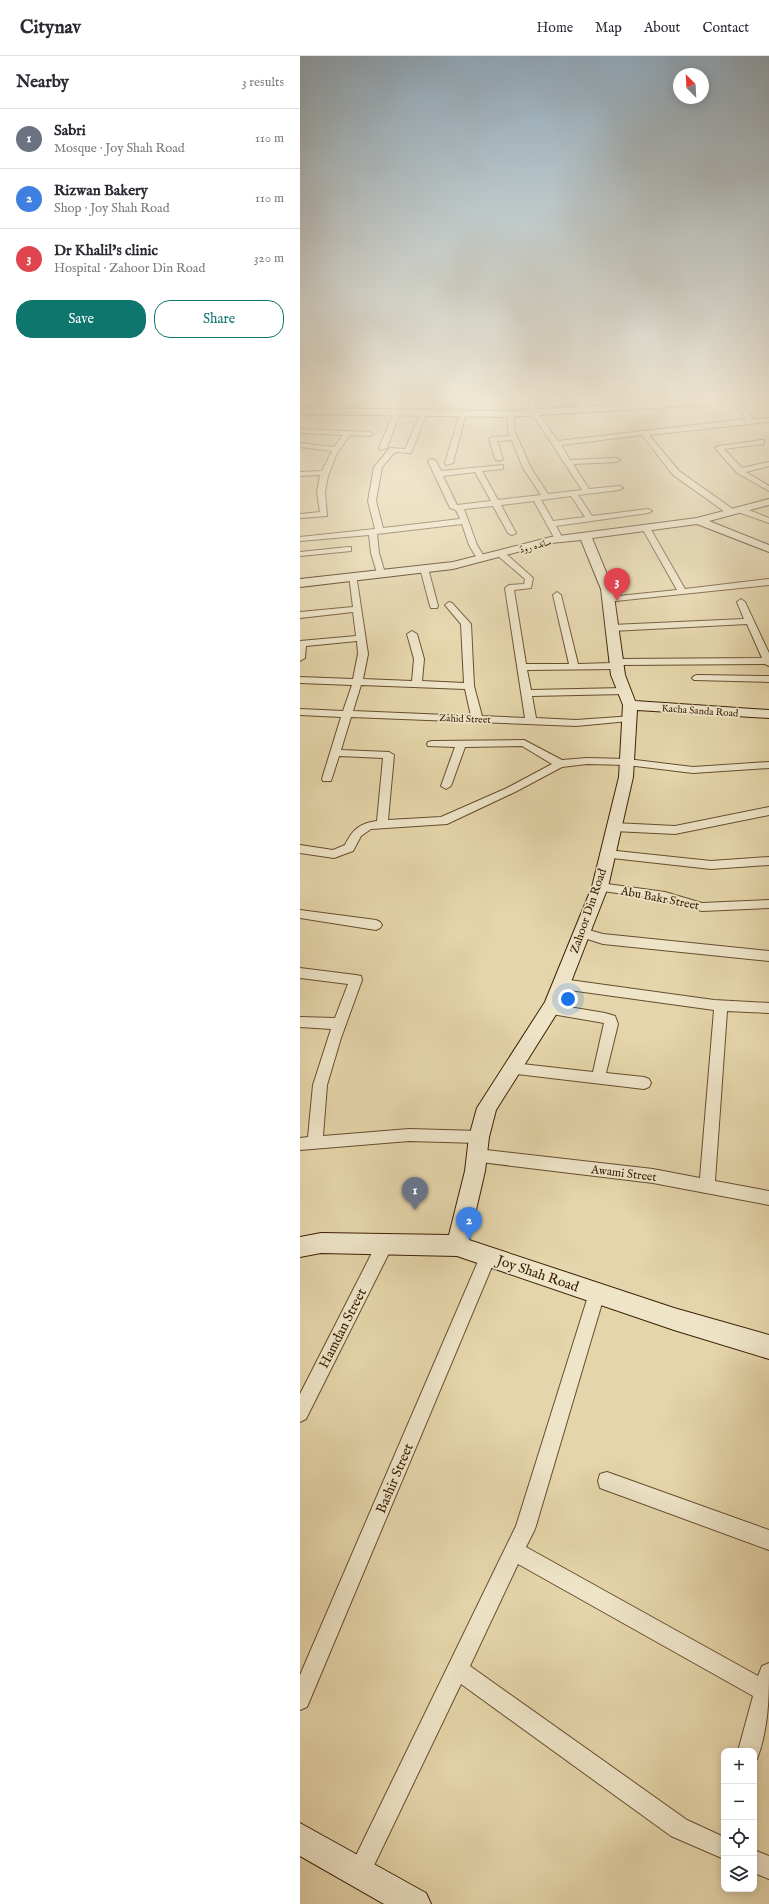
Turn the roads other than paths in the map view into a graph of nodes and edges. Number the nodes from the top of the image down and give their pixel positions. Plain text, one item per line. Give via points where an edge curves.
1 (323, 484) edge
2 (375, 484) edge
3 (443, 484) edge
4 (486, 484) edge
5 (538, 484) edge
6 (582, 484) edge
7 (694, 484) edge
8 (619, 488) dead end
9 (587, 492) junction
10 (573, 494) junction
11 (546, 496) junction
12 (536, 498) junction
13 (496, 502) junction
14 (768, 502) edge
15 (459, 507) junction
16 (648, 511) dead end
17 (736, 511) junction
18 (300, 516) edge
19 (590, 519) junction
20 (465, 520) junction
21 (698, 521) junction
22 (769, 521) edge
23 (550, 524) junction
24 (646, 528) junction
25 (377, 531) junction
26 (512, 533) dead end
27 (585, 536) junction
28 (300, 539) edge
29 (559, 539) junction
30 (348, 549) dead end
31 (769, 549) edge
32 (300, 554) edge
33 (501, 554) junction
34 (481, 558) junction
35 (424, 568) junction
36 (381, 573) junction
37 (353, 576) junction
38 (769, 582) edge
39 (300, 583) edge
40 (684, 592) junction
41 (557, 595) dead end
42 (609, 600) junction
43 (741, 602) dead end
44 (449, 605) dead end
45 (434, 606) dead end
46 (358, 609) junction
47 (300, 615) edge
48 (750, 621) junction
49 (612, 628) junction
50 (412, 634) dead end
51 (361, 638) junction
52 (301, 643) edge
53 (300, 658) edge
54 (769, 662) edge
55 (616, 664) junction
56 (574, 666) junction
57 (522, 667) junction
58 (697, 678) dead end
59 (769, 679) edge
60 (300, 680) edge
61 (357, 683) junction
62 (417, 684) junction
63 (469, 686) junction
64 (527, 693) junction
65 (628, 705) junction
66 (300, 712) edge
67 (347, 713) junction
68 (769, 714) edge
69 (477, 718) junction
70 (531, 721) junction
71 (432, 744) dead end
72 (461, 744) junction
73 (336, 753) junction
74 (627, 762) junction
75 (560, 764) junction
76 (769, 765) edge
77 (327, 779) dead end
78 (446, 786) dead end
79 (769, 811) edge
80 (382, 824) junction
81 (614, 827) junction
82 (300, 849) edge
83 (607, 854) junction
84 (769, 861) edge
85 (600, 888) junction
86 (769, 904) edge
87 (300, 914) edge
88 (376, 925) dead end
89 (582, 933) junction
90 (769, 956) edge
91 (300, 973) edge
92 (562, 984) junction
93 (721, 1006) junction
94 (769, 1008) edge
95 (551, 1009) junction
96 (300, 1022) edge
97 (340, 1024) junction
98 (513, 1070) junction
99 (598, 1078) junction
100 (644, 1083) dead end
101 (479, 1137) junction
102 (315, 1142) junction
103 (300, 1144) edge
104 (477, 1156) junction
105 (707, 1186) junction
106 (769, 1198) edge
107 (385, 1244) junction
108 (458, 1246) junction
109 (300, 1248) edge
110 (488, 1257) junction
111 (596, 1293) junction
112 (769, 1347) edge
113 (300, 1413) edge
114 (607, 1481) dead end
115 (769, 1540) edge
116 (515, 1551) junction
117 (458, 1670) junction
118 (767, 1682) edge
119 (300, 1700) edge
120 (750, 1748) edge
121 (300, 1839) edge
122 (721, 1847) edge
123 (757, 1862) edge
124 (769, 1868) edge
125 (359, 1872) junction
126 (415, 1904) edge

1 - 18 street via 321,492 324,514
2 - 25 street via 372,501
3 - 15 street via 454,508
4 - 13 street
5 - 11 street
6 - 9 street
7 - 17 street
8 - 9 street
9 - 10 street
10 - 11 street
10 - 19 street
11 - 12 street
12 - 13 street
12 - 23 street
13 - 15 street
13 - 26 street
14 - 17 street, ساندہ روڈ
15 - 20 street
16 - 19 street
17 - 21 street, ساندہ روڈ
17 - 22 street
19 - 23 street
20 - 25 street
20 - 34 street via 473,545
21 - 24 street, ساندہ روڈ
21 - 31 street
23 - 29 street
24 - 27 street, ساندہ روڈ
24 - 40 street
25 - 28 street
25 - 36 street via 375,553
27 - 29 street, ساندہ روڈ
27 - 42 street, Zahoor Din Road via 608,589
29 - 33 street, ساندہ روڈ
30 - 32 street
33 - 34 street, ساندہ روڈ
33 - 57 street via 529,578 528,586 509,588
34 - 35 street, ساندہ روڈ via 453,565
35 - 36 street, ساندہ روڈ
35 - 45 street
36 - 37 street, ساندہ روڈ
37 - 39 street, ساندہ روڈ
37 - 46 street
38 - 40 street
40 - 42 street
41 - 56 street
42 - 49 street, Zahoor Din Road
43 - 48 street
44 - 63 street via 466,624
46 - 47 street
46 - 51 street
48 - 49 street
48 - 54 street
49 - 55 street, Zahoor Din Road
50 - 62 street via 419,659
51 - 52 street
51 - 61 street via 363,654
52 - 53 street
54 - 55 street
55 - 56 street
55 - 65 street, Zahoor Din Road
56 - 57 street
57 - 64 street
58 - 59 street
60 - 61 street
61 - 62 street
61 - 67 street
62 - 63 street
63 - 69 street
64 - 65 street
64 - 70 street
65 - 68 street, Kacha Sanda Road
65 - 70 street, Zahid Street via 576,722
65 - 74 street, Zahoor Din Road
66 - 67 street, Zahid Street
67 - 69 street, Zahid Street
67 - 73 street
69 - 70 street, Zahid Street
71 - 72 street
72 - 75 street via 524,743
72 - 78 street
73 - 77 street
73 - 80 street via 389,756
74 - 75 street via 587,761
74 - 76 street via 693,770
74 - 81 street, Zahoor Din Road
75 - 80 street via 444,821
79 - 81 street via 675,830
80 - 82 street via 368,826 356,834 349,848 334,854
81 - 83 street, Zahoor Din Road
83 - 84 street via 711,865
83 - 85 street, Zahoor Din Road
85 - 86 street, Abu Bakr Street via 665,896 702,907
85 - 89 street, Zahoor Din Road
87 - 88 street
89 - 90 street via 603,939 731,950
89 - 92 street, Zahoor Din Road
91 - 97 street via 356,980
92 - 93 street
92 - 95 street, Zahoor Din Road
93 - 94 street
93 - 105 street
95 - 98 street, Zahoor Din Road
95 - 99 street via 610,1020
96 - 97 street
97 - 102 street via 320,1085
98 - 99 street
98 - 101 street, Zahoor Din Road via 487,1108
99 - 100 street
101 - 102 street via 409,1134
101 - 104 street, Zahoor Din Road
102 - 103 street
104 - 105 street, Awami Street via 653,1176
104 - 108 street, Zahoor Din Road
105 - 106 street, Awami Street
107 - 108 street, Joy Shah Road
107 - 109 street, Joy Shah Road via 321,1243
107 - 113 street, Hamdan Street
108 - 110 street, Joy Shah Road
110 - 111 street, Joy Shah Road
110 - 119 street, Bashir Street
111 - 112 street, Joy Shah Road
111 - 116 street via 525,1529
114 - 115 street
116 - 117 street
116 - 118 street
117 - 122 street via 679,1828
117 - 125 street
118 - 120 street
121 - 125 street
123 - 124 street
125 - 126 street

